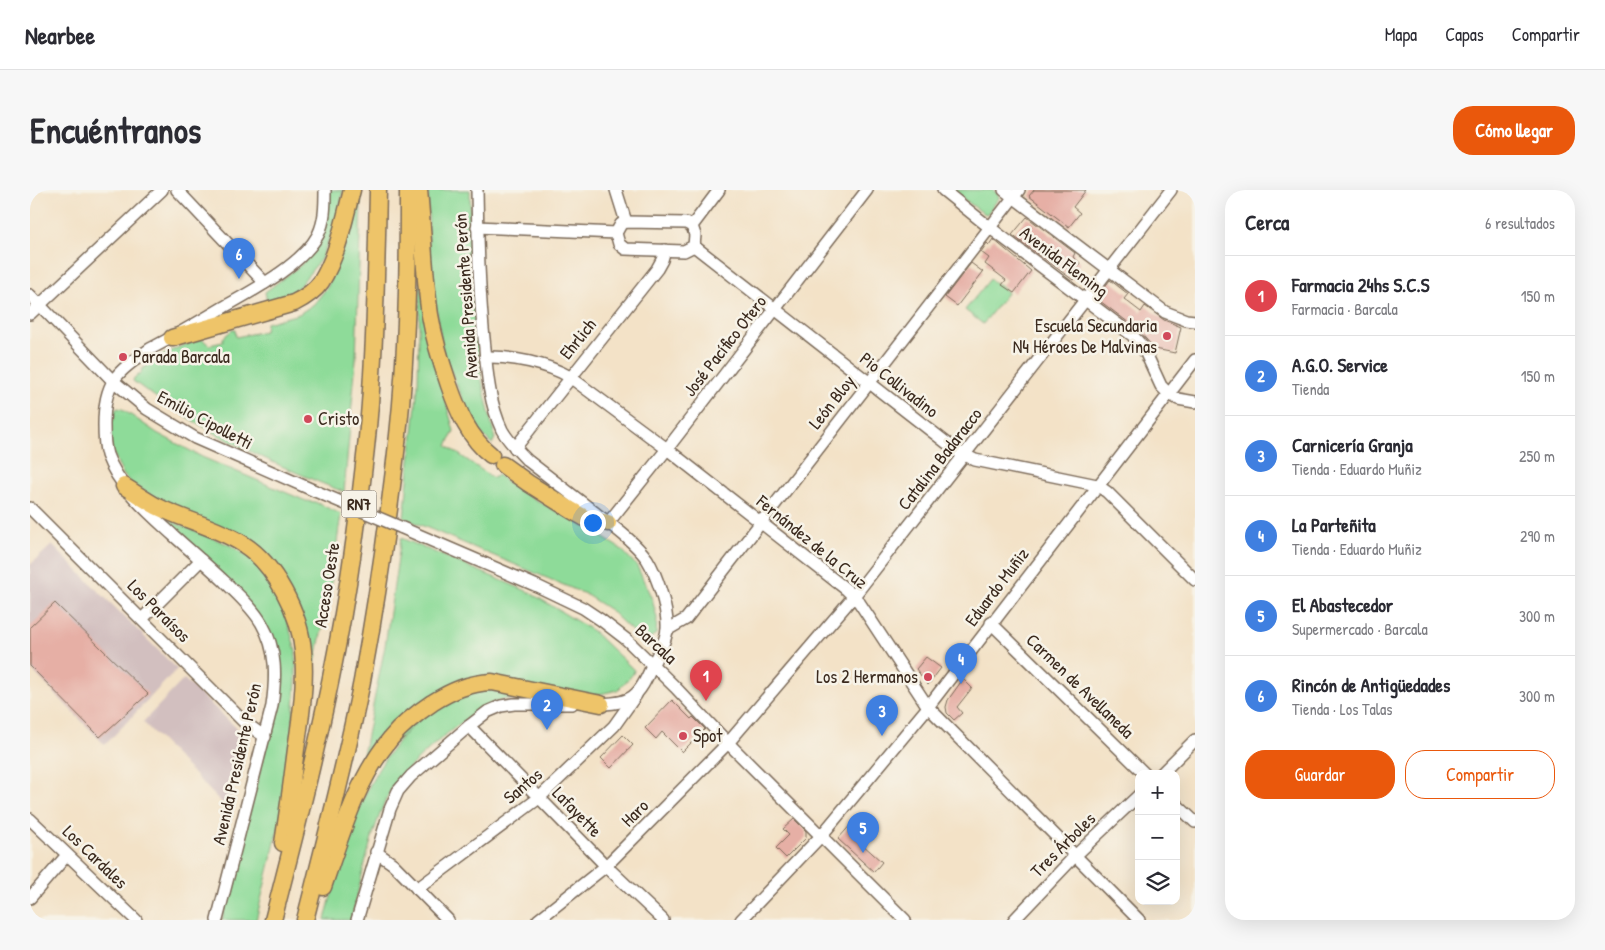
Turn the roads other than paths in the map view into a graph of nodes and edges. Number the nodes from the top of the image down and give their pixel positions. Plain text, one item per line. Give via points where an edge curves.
1 (162, 190) edge
2 (177, 190) edge
3 (325, 190) edge
4 (352, 190) edge
5 (378, 190) edge
6 (408, 190) edge
7 (419, 190) edge
8 (477, 190) edge
9 (616, 190) edge
10 (719, 190) edge
11 (868, 190) edge
12 (943, 190) edge
13 (1171, 190) edge
14 (1012, 192) edge
15 (626, 222) junction
16 (692, 226) junction
17 (478, 227) junction
18 (989, 228) junction
19 (616, 233) junction
20 (694, 246) junction
21 (665, 250) junction
22 (1108, 270) junction
23 (265, 283) junction
24 (30, 295) edge
25 (1086, 300) junction
26 (40, 305) junction
27 (775, 310) junction
28 (30, 314) edge
29 (1195, 321) edge
30 (172, 338) junction
31 (486, 357) junction
32 (1195, 360) edge
33 (570, 377) junction
34 (112, 380) junction
35 (869, 384) junction
36 (1169, 394) junction
37 (1195, 402) edge
38 (515, 448) junction
39 (667, 449) junction
40 (965, 456) junction
41 (1097, 485) junction
42 (124, 486) junction
43 (315, 492) joint
44 (30, 508) edge
45 (760, 522) junction
46 (608, 523) junction
47 (201, 560) junction
48 (1195, 580) edge
49 (854, 596) junction
50 (142, 619) junction
51 (991, 623) junction
52 (667, 630) junction
53 (652, 666) junction
54 (636, 695) junction
55 (601, 704) junction
56 (928, 707) junction
57 (469, 726) junction
58 (264, 737) junction
59 (1195, 740) edge
60 (728, 743) junction
61 (1141, 770) edge
62 (1165, 770) edge
63 (539, 798) junction
64 (1135, 799) edge
65 (1180, 808) edge
66 (30, 819) edge
67 (1195, 822) edge
68 (821, 836) junction
69 (376, 852) junction
70 (68, 855) junction
71 (1075, 856) junction
72 (606, 866) junction
73 (417, 889) junction
74 (30, 898) edge
75 (746, 918) edge
76 (899, 918) edge
77 (136, 920) edge
78 (217, 920) edge
79 (272, 920) edge
80 (305, 920) edge
81 (312, 920) edge
82 (358, 920) edge
83 (448, 920) edge
84 (538, 920) edge
85 (663, 920) edge
86 (1014, 920) edge
87 (1139, 920) edge

1 - 26 street
2 - 23 street
3 - 23 street, Avenida Presidente Perón via 325,210 318,235 305,252
4 - 30 highway via 327,270 304,298
5 - 79 highway, Acceso Oeste / RN7 via 372,371 352,554 336,652 301,812
6 - 80 highway, RN7 via 404,357 383,554 346,759
7 - 46 highway via 430,316 440,358 463,421 481,447 528,483 585,518
8 - 17 street, Avenida Presidente Perón
9 - 15 street
10 - 16 street
11 - 27 street, José Pacífico Otero
12 - 18 street, Avenida Fleming
13 - 22 street, Catalina Badaracco
14 - 18 street, León Bloy
14 - 22 street, Avenida Fleming
15 - 16 street via 686,223
15 - 19 street
16 - 20 street
17 - 19 street
17 - 31 street, Avenida Presidente Perón via 479,284
18 - 25 street, Avenida Fleming
18 - 35 street, León Bloy
19 - 21 street via 619,244 625,248
20 - 21 street via 684,251
20 - 27 street, Pio Collivadino
21 - 33 street, Ehrlich via 657,269
22 - 25 street, Catalina Badaracco
22 - 29 street, Avenida Fleming via 1165,312
23 - 30 street, Avenida Presidente Perón
24 - 26 street, Emilio Cipolletti
25 - 36 street, Avenida Fleming via 1138,341 1161,386
25 - 40 street, Catalina Badaracco
26 - 28 street
26 - 34 street, Emilio Cipolletti
27 - 35 street, Pio Collivadino
27 - 39 street, José Pacífico Otero
30 - 34 street, Avenida Presidente Perón via 150,349
31 - 33 street, Fernández de la Cruz via 513,358 560,371
31 - 38 street, Avenida Presidente Perón via 496,413
32 - 36 street, Eduardo Muñiz
33 - 38 street, Ehrlich
33 - 39 street, Fernández de la Cruz
34 - 42 street, Avenida Presidente Perón via 104,402 104,439 107,454
34 - 43 street, Emilio Cipolletti via 147,409 180,430
35 - 40 street, Pio Collivadino
35 - 45 street, León Bloy
36 - 37 street
36 - 41 street, Eduardo Muñiz
38 - 46 street, Avenida Presidente Perón
39 - 45 street, Fernández de la Cruz
39 - 46 street, José Pacífico Otero
40 - 41 street, Pio Collivadino
40 - 49 street, Catalina Badaracco
41 - 48 street, Pio Collivadino
41 - 51 street, Eduardo Muñiz
42 - 47 street, Avenida Presidente Perón
42 - 79 highway via 156,506 228,536 257,554 271,569 295,620 303,649 301,718
43 - 53 street, Barcala, bridge via 583,608 627,640
44 - 50 street, Los Paraísos
45 - 49 street, Fernández de la Cruz
45 - 52 street, León Bloy via 686,619
46 - 52 street, Avenida Presidente Perón via 648,561 664,605
47 - 50 street
47 - 58 street, Avenida Presidente Perón via 241,597 267,636 275,665 275,684
49 - 56 street, Fernández de la Cruz
49 - 60 street, Catalina Badaracco
50 - 58 street, Los Paraísos via 244,722
51 - 56 street, Eduardo Muñiz
51 - 61 street, Carmen de Avellaneda
52 - 53 street, Avenida Presidente Perón
53 - 54 street, Avenida Presidente Perón
53 - 60 street, Barcala
54 - 55 street
54 - 63 street, Santos via 614,726
55 - 57 street via 507,705 487,712
55 - 81 highway via 492,682 457,689 427,706 391,737 364,781 343,829
56 - 68 street, Eduardo Muñiz
56 - 71 street, Fernández de la Cruz
57 - 63 street, Lafayette
57 - 69 street via 398,791
58 - 78 street, Avenida Presidente Perón
59 - 62 street
60 - 68 street, Barcala
60 - 72 street, Haro
63 - 72 street, Lafayette
63 - 73 street, Santos
64 - 71 street, Tres Árboles
65 - 67 street
66 - 70 street, Los Cardales
68 - 75 street, Eduardo Muñiz
68 - 76 street, Barcala
69 - 73 street
69 - 82 street
70 - 74 street
70 - 77 street, Los Cardales
71 - 86 street, Tres Árboles
71 - 87 street, Fernández de la Cruz
72 - 84 street, Haro
72 - 85 street, Lafayette
73 - 83 street

